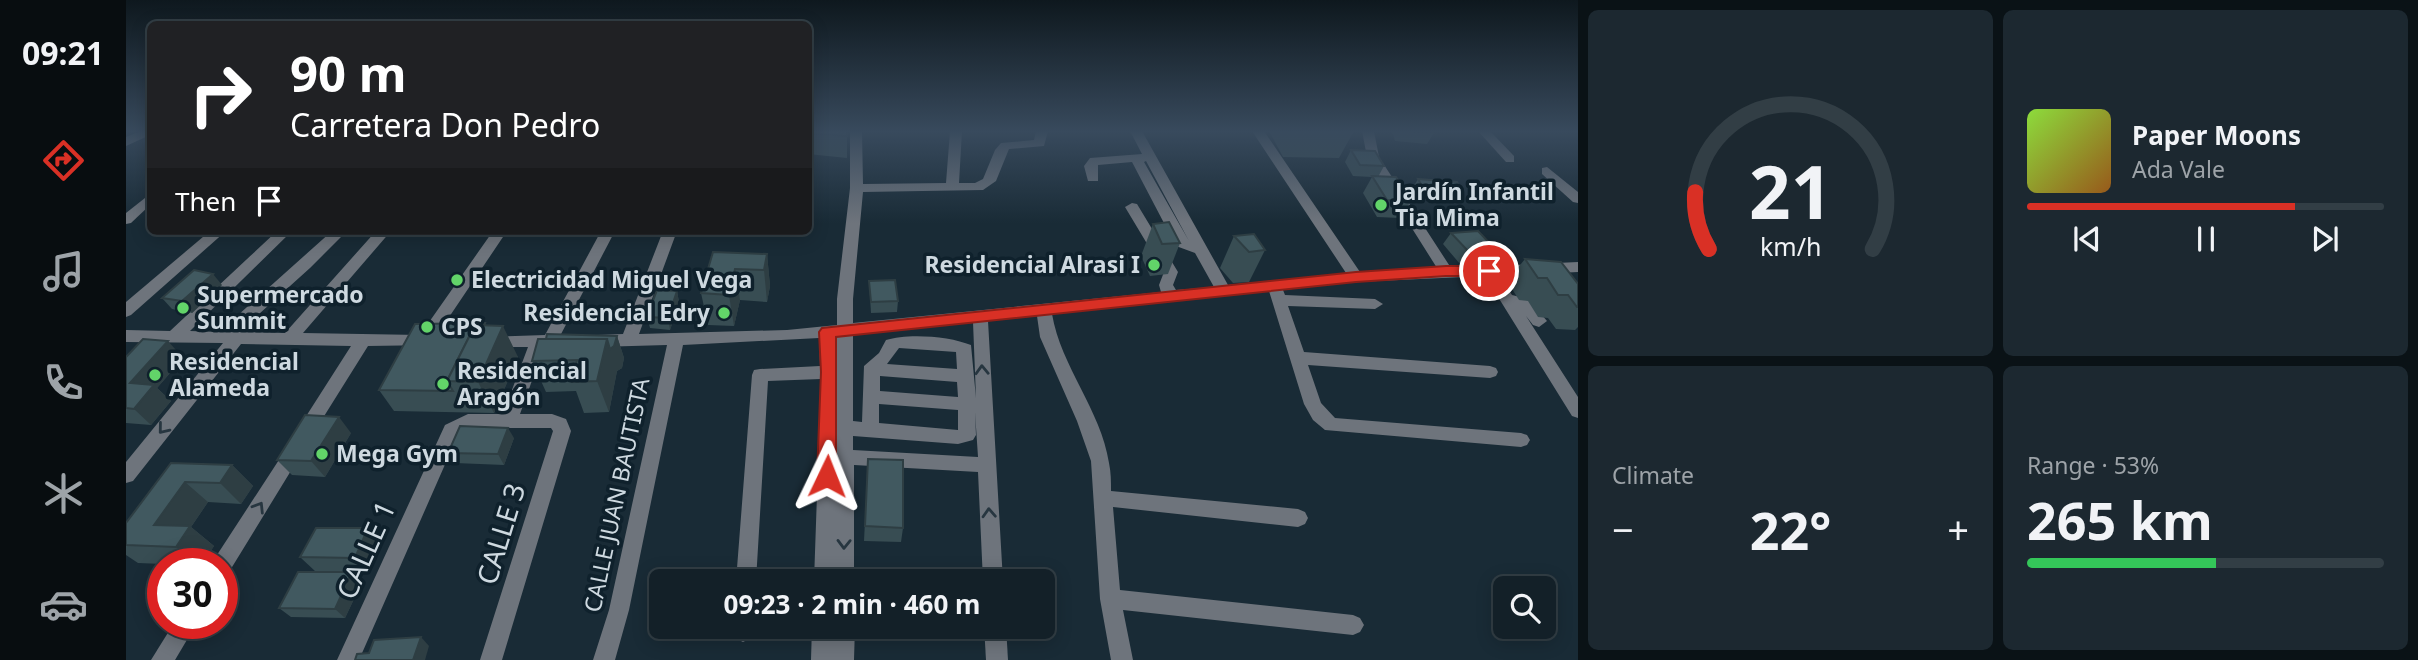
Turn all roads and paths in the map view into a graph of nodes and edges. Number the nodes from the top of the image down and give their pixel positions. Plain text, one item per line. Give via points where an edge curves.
1 (854, 162) edge
2 (954, 162) edge
3 (996, 162) edge
4 (1093, 162) edge
5 (1145, 162) edge
6 (1279, 162) edge
7 (1375, 162) edge
8 (1547, 171) dead end
9 (1093, 178) dead end
10 (952, 187) junction
11 (857, 188) junction
12 (1578, 199) edge
13 (147, 201) edge
14 (1132, 206) dead end
15 (127, 219) edge
16 (214, 235) edge
17 (281, 235) edge
18 (336, 235) edge
19 (380, 235) edge
20 (497, 235) edge
21 (606, 235) edge
22 (668, 235) edge
23 (1578, 267) edge
24 (1446, 271) junction
25 (1489, 271) junction
26 (1356, 277) junction
27 (1223, 290) junction
28 (1277, 293) junction
29 (1170, 295) junction
30 (1508, 300) junction
31 (1376, 304) dead end
32 (1043, 308) junction
33 (126, 311) edge
34 (980, 315) junction
35 (1539, 321) dead end
36 (847, 329) junction
37 (827, 332) junction
38 (176, 335) junction
39 (126, 336) edge
40 (229, 338) junction
41 (289, 339) junction
42 (364, 340) junction
43 (676, 340) junction
44 (425, 341) junction
45 (450, 341) edge
46 (475, 341) edge
47 (544, 341) junction
48 (628, 341) junction
49 (1298, 358) junction
50 (872, 369) junction
51 (829, 372) junction
52 (1490, 372) dead end
53 (966, 376) junction
54 (871, 397) junction
55 (975, 405) junction
56 (1578, 411) edge
57 (509, 421) junction
58 (846, 428) junction
59 (870, 430) junction
60 (1521, 440) dead end
61 (845, 457) junction
62 (986, 465) junction
63 (126, 475) edge
64 (1102, 498) junction
65 (1298, 518) dead end
66 (233, 548) edge
67 (747, 569) edge
68 (824, 569) edge
69 (844, 569) edge
70 (992, 569) edge
71 (1110, 599) junction
72 (1353, 625) dead end
73 (176, 639) edge
74 (823, 639) edge
75 (844, 639) edge
76 (996, 639) edge
77 (162, 660) edge
78 (348, 660) edge
79 (491, 660) edge
80 (604, 660) edge
81 (822, 660) edge
82 (843, 660) edge
83 (997, 660) edge
84 (1122, 660) edge

1 - 11 street
2 - 10 street
3 - 10 street via 989,181 978,187
4 - 9 street
5 - 27 street
6 - 26 street
7 - 24 street
8 - 12 street
10 - 11 street
11 - 36 street via 845,299
13 - 15 street
14 - 29 street via 1171,272 1166,285
16 - 33 street
17 - 38 street
18 - 40 street
19 - 41 street
20 - 44 street
21 - 47 street
22 - 48 street
23 - 25 street
24 - 25 street
24 - 26 street
25 - 30 street
26 - 28 street
27 - 28 street
27 - 29 street
28 - 31 street
28 - 49 street
29 - 32 street
30 - 35 lane via 1524,303
30 - 56 street
32 - 34 street
32 - 64 street via 1048,337 1094,442
34 - 36 street
55 -> 34 street
36 - 37 street
36 - 58 street
37 - 43 street
37 - 51 street
38 - 39 street
38 - 40 street
40 - 41 street
40 -> 63 street
41 - 42 street
42 - 44 street
66 -> 42 street
43 - 48 street
43 - 80 street, CALLE JUAN BAUTISTA via 619,610
44 - 45 street
46 - 47 street
47 - 48 street
47 - 57 street
49 - 52 street
49 - 60 street via 1313,404 1332,425
50 - 53 street
50 - 53 street via 895,342 958,346 965,349
50 - 54 street
51 - 67 street via 760,375
51 - 68 street
53 - 55 street
54 - 55 street
54 - 59 street
55 - 59 street via 964,437
55 - 62 street
57 - 78 street, CALLE 1 via 468,421 449,435
57 - 79 street, CALLE 3 via 552,421 561,424 562,431
58 - 59 street
58 - 61 street
61 - 62 street
61 -> 69 street
70 -> 62 street
64 - 65 street
64 - 71 street
71 - 72 street
71 - 84 street
73 - 77 street
74 - 81 street
75 - 82 street
76 - 83 street

